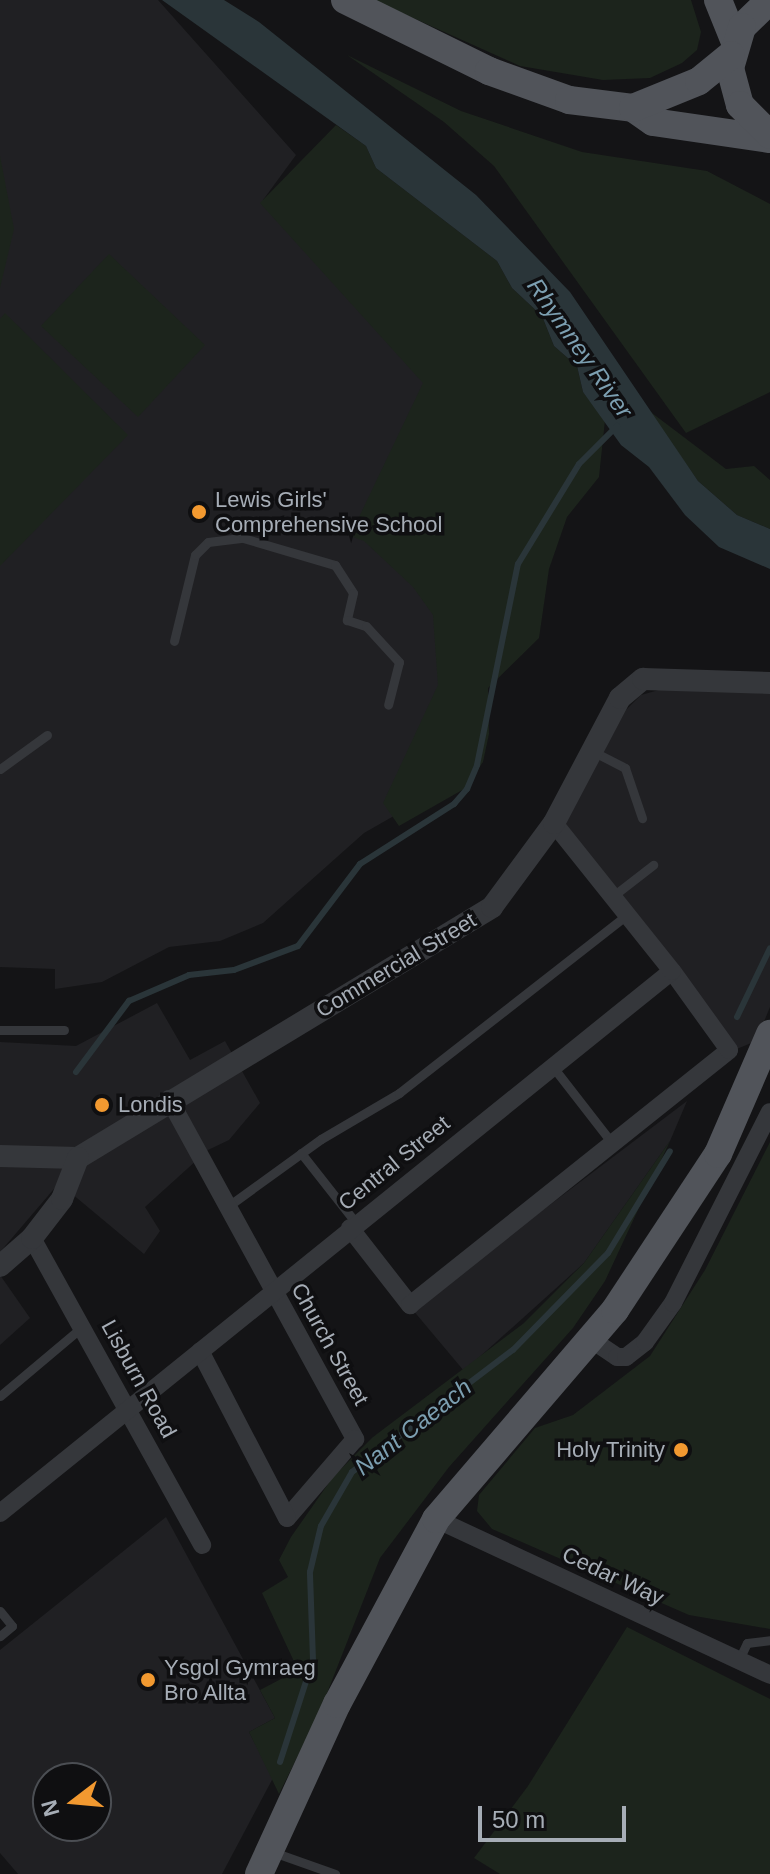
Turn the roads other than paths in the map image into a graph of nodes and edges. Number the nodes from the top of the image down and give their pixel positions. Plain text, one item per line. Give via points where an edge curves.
1 (345, 0) edge
2 (718, 0) edge
3 (770, 0) edge
4 (733, 49) junction
5 (633, 108) junction
6 (770, 137) edge
7 (174, 641) dead end
8 (770, 683) edge
9 (388, 705) dead end
10 (47, 735) dead end
11 (591, 750) junction
12 (0, 769) edge
13 (642, 818) dead end
14 (554, 823) junction
15 (653, 865) dead end
16 (613, 896) junction
17 (627, 915) junction
18 (672, 971) junction
19 (0, 1030) edge
20 (64, 1030) dead end
21 (770, 1034) edge
22 (553, 1066) junction
23 (169, 1099) junction
24 (770, 1112) edge
25 (612, 1143) junction
26 (301, 1153) junction
27 (0, 1156) edge
28 (78, 1158) junction
29 (227, 1207) junction
30 (353, 1226) junction
31 (32, 1238) junction
32 (0, 1266) edge
33 (274, 1293) junction
34 (82, 1327) junction
35 (592, 1340) junction
36 (200, 1351) junction
37 (0, 1396) edge
38 (129, 1408) junction
39 (0, 1513) edge
40 (436, 1519) junction
41 (202, 1545) dead end
42 (0, 1611) edge
43 (0, 1636) edge
44 (770, 1640) edge
45 (738, 1662) junction
46 (770, 1675) edge
47 (265, 1862) edge
48 (335, 1874) edge

1 - 5 main road via 489,71 569,100
2 - 4 main road
3 - 4 main road via 752,13
4 - 5 main road via 699,81
4 - 6 main road via 732,81 740,105
5 - 6 main road via 653,122
7 - 9 lane via 195,555 208,542 243,538 335,565 353,593 347,620 366,626 399,662
8 - 11 street, Commercial Street via 643,679 620,698
10 - 12 lane
11 - 13 lane via 625,768
11 - 14 street, Commercial Street
14 - 16 street
14 - 23 street, Commercial Street via 512,885 456,933
15 - 16 lane
16 - 17 street
17 - 18 street
17 - 26 lane via 399,1093
18 - 22 street, Central Street
18 - 25 street via 729,1050
19 - 20 lane
21 - 35 main road via 718,1154
22 - 25 lane
22 - 30 street, Central Street
23 - 28 street, Commercial Street
23 - 29 street, Church Street
24 - 35 street via 673,1303 645,1342 626,1357 617,1357
25 - 30 street via 410,1305
26 - 29 lane
26 - 30 lane
27 - 28 street
28 - 31 street via 62,1199
29 - 33 street, Church Street
30 - 33 street, Central Street
31 - 32 street
31 - 34 street, Lisburn Road
33 - 36 street, Central Street
33 - 36 street, Church Street via 355,1439 287,1518
34 - 37 lane
34 - 38 street, Lisburn Road
35 - 40 main road
36 - 38 street, Central Street
38 - 39 street, Central Street
38 - 41 street, Lisburn Road
40 - 45 street, Cedar Way
40 - 47 main road via 337,1704
42 - 43 lane via 12,1626
44 - 45 lane via 747,1643
45 - 46 street, Cedar Way
47 - 48 lane

